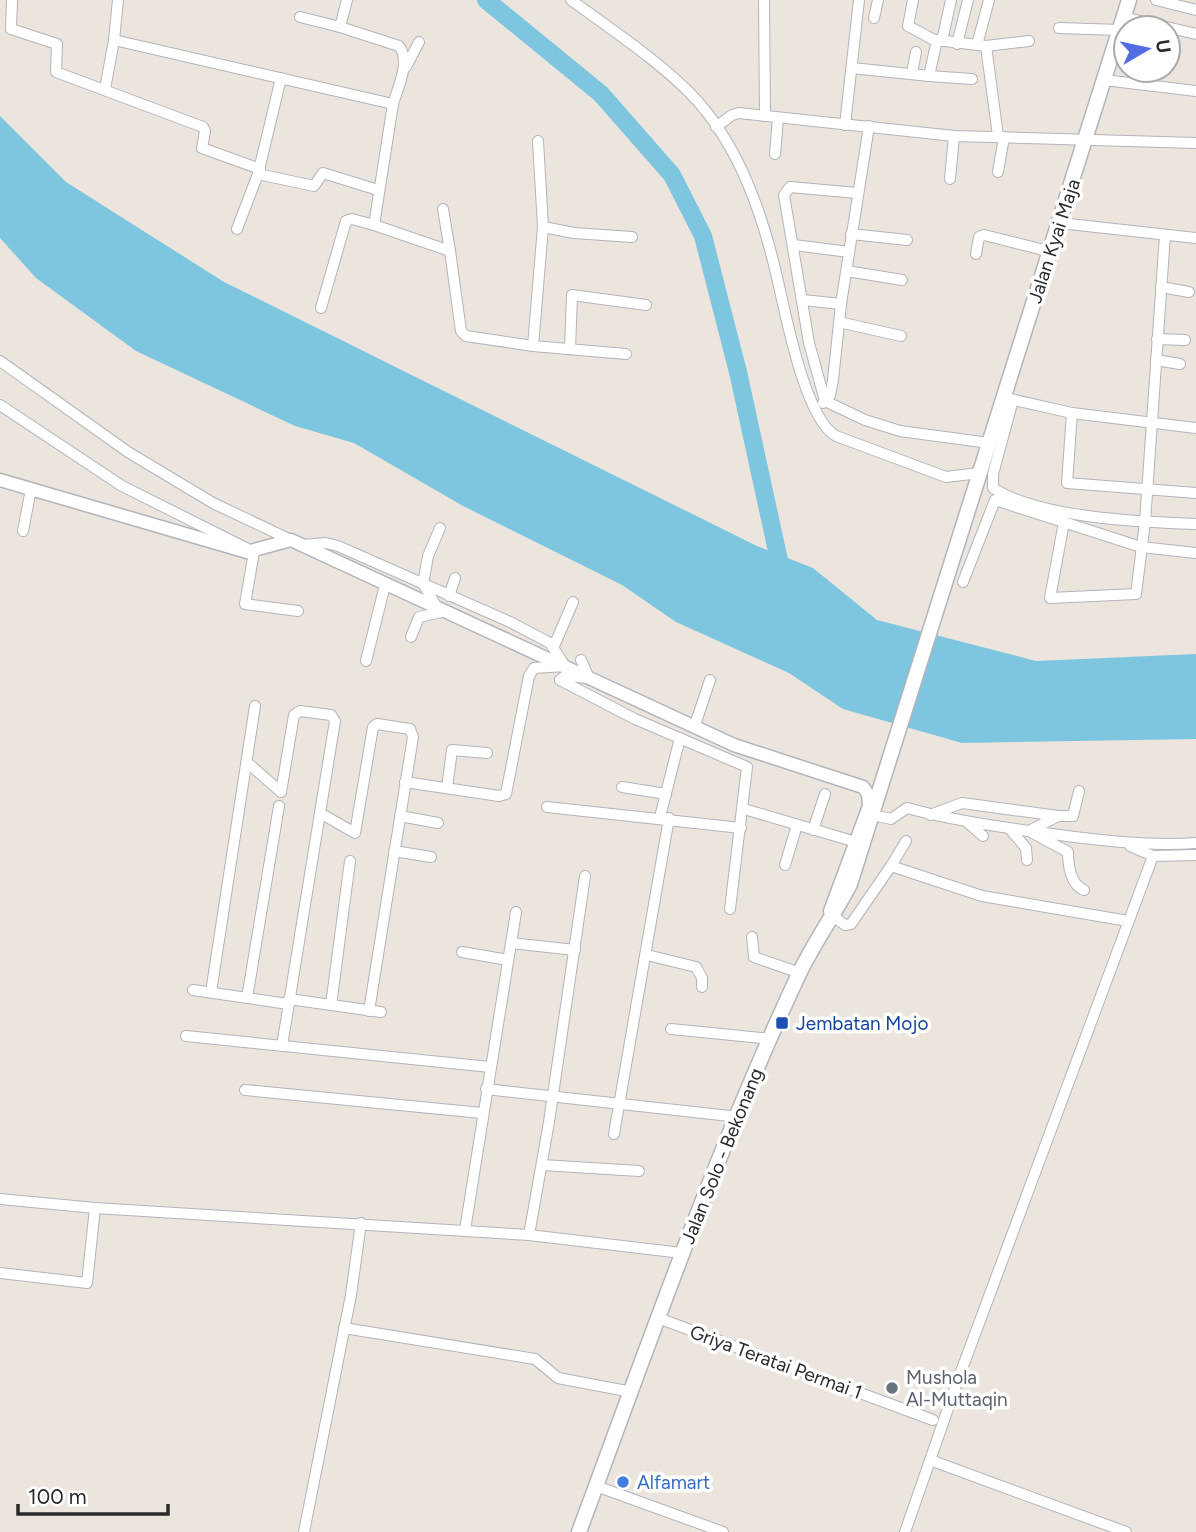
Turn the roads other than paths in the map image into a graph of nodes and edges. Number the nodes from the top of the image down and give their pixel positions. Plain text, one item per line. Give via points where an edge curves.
1 (12, 0) edge
2 (118, 0) edge
3 (347, 0) edge
4 (572, 0) edge
5 (764, 0) edge
6 (859, 0) edge
7 (878, 0) edge
8 (913, 0) edge
9 (951, 0) edge
10 (968, 0) edge
11 (989, 0) edge
12 (1156, 0) edge
13 (583, 3) edge
14 (1196, 10) edge
15 (300, 18) dead end
16 (874, 18) dead end
17 (1112, 25) edge
18 (340, 27) junction
19 (1059, 28) dead end
20 (114, 40) junction
21 (939, 41) junction
22 (1029, 41) dead end
23 (419, 42) dead end
24 (957, 44) junction
25 (981, 45) junction
26 (916, 52) dead end
27 (1112, 54) edge
28 (852, 68) junction
29 (912, 73) junction
30 (929, 76) junction
31 (281, 78) junction
32 (972, 79) dead end
33 (1104, 80) junction
34 (105, 89) junction
35 (1196, 91) edge
36 (393, 104) junction
37 (765, 117) junction
38 (778, 118) junction
39 (845, 125) junction
40 (869, 126) junction
41 (716, 127) junction
42 (954, 136) junction
43 (1001, 136) junction
44 (538, 141) dead end
45 (1085, 142) junction
46 (1196, 143) edge
47 (775, 154) dead end
48 (259, 172) junction
49 (998, 172) dead end
50 (950, 179) dead end
51 (378, 190) junction
52 (858, 192) junction
53 (443, 209) dead end
54 (1060, 223) junction
55 (374, 225) junction
56 (543, 227) junction
57 (237, 229) dead end
58 (851, 234) junction
59 (1165, 235) junction
60 (632, 237) dead end
61 (1196, 238) edge
62 (907, 240) dead end
63 (794, 245) junction
64 (450, 251) junction
65 (849, 252) junction
66 (1052, 253) junction
67 (976, 254) dead end
68 (847, 271) junction
69 (902, 281) dead end
70 (1161, 287) junction
71 (1189, 292) dead end
72 (803, 300) junction
73 (841, 304) junction
74 (646, 305) dead end
75 (321, 308) dead end
76 (839, 322) junction
77 (901, 336) dead end
78 (1157, 339) junction
79 (1185, 340) dead end
80 (533, 345) junction
81 (570, 349) junction
82 (626, 354) dead end
83 (1156, 360) junction
84 (0, 361) edge
85 (1180, 363) dead end
86 (1008, 399) junction
87 (825, 401) junction
88 (0, 405) edge
89 (816, 411) junction
90 (1072, 413) junction
91 (1151, 422) junction
92 (1196, 428) edge
93 (989, 443) junction
94 (978, 477) junction
95 (0, 480) edge
96 (31, 489) junction
97 (1145, 491) junction
98 (1196, 493) edge
99 (1064, 522) junction
100 (1145, 522) junction
101 (1196, 524) edge
102 (440, 528) dead end
103 (23, 531) dead end
104 (297, 543) junction
105 (1141, 547) junction
106 (258, 550) junction
107 (1196, 553) edge
108 (455, 578) dead end
109 (962, 582) dead end
110 (423, 584) junction
111 (385, 585) junction
112 (449, 596) junction
113 (573, 602) dead end
114 (442, 609) junction
115 (298, 611) dead end
116 (411, 637) dead end
117 (554, 646) junction
118 (581, 660) dead end
119 (366, 661) dead end
120 (565, 666) junction
121 (589, 678) junction
122 (710, 680) dead end
123 (255, 706) dead end
124 (695, 725) junction
125 (680, 738) junction
126 (487, 753) dead end
127 (249, 764) junction
128 (405, 782) junction
129 (622, 787) dead end
130 (447, 788) junction
131 (1079, 791) dead end
132 (666, 794) junction
133 (825, 794) dead end
134 (279, 806) dead end
135 (547, 807) dead end
136 (744, 809) junction
137 (320, 813) junction
138 (873, 815) junction
139 (929, 815) junction
140 (1058, 816) junction
141 (400, 817) junction
142 (664, 818) junction
143 (967, 821) junction
144 (438, 823) dead end
145 (797, 825) junction
146 (741, 828) junction
147 (1009, 828) junction
148 (813, 830) junction
149 (1029, 831) junction
150 (983, 836) dead end
151 (906, 841) dead end
152 (856, 842) junction
153 (1123, 842) junction
154 (1196, 843) edge
155 (394, 851) junction
156 (1196, 855) edge
157 (1153, 856) junction
158 (432, 857) dead end
159 (1027, 860) dead end
160 (350, 861) dead end
161 (785, 864) dead end
162 (891, 866) junction
163 (584, 876) dead end
164 (1084, 890) dead end
165 (730, 909) dead end
166 (516, 912) dead end
167 (833, 916) junction
168 (1128, 921) junction
169 (825, 930) junction
170 (752, 937) dead end
171 (511, 943) junction
172 (575, 950) junction
173 (462, 952) dead end
174 (647, 955) junction
175 (508, 960) junction
176 (800, 973) junction
177 (702, 987) dead end
178 (193, 990) dead end
179 (211, 992) junction
180 (247, 998) junction
181 (289, 1002) junction
182 (331, 1005) junction
183 (369, 1011) junction
184 (381, 1012) dead end
185 (671, 1030) dead end
186 (186, 1036) dead end
187 (771, 1039) junction
188 (282, 1046) junction
189 (490, 1067) junction
190 (486, 1089) junction
191 (245, 1090) dead end
192 (553, 1099) junction
193 (619, 1105) junction
194 (482, 1113) junction
195 (739, 1117) junction
196 (614, 1134) dead end
197 (542, 1165) junction
198 (639, 1171) dead end
199 (0, 1199) edge
200 (95, 1208) junction
201 (361, 1223) junction
202 (465, 1230) junction
203 (529, 1235) junction
204 (682, 1254) junction
205 (0, 1273) edge
206 (658, 1318) junction
207 (344, 1328) junction
208 (632, 1392) junction
209 (933, 1420) dead end
210 (930, 1460) junction
211 (596, 1486) junction
212 (304, 1532) edge
213 (579, 1532) edge
214 (723, 1532) edge
215 (905, 1532) edge
216 (1126, 1532) edge

1 - 34 street via 11,29 54,41 58,49 54,70
2 - 20 street
3 - 18 street
4 - 13 street
5 - 37 street
6 - 28 street
7 - 16 street
8 - 21 street via 908,26
9 - 21 street
10 - 24 street
11 - 25 street
12 - 14 street
13 - 41 street via 667,74
15 - 18 street
17 - 19 street
18 - 36 street via 401,48 405,60
20 - 31 street
20 - 34 street
21 - 24 street
21 - 30 street
22 - 25 street
23 - 36 street
24 - 25 street
25 - 43 street
26 - 29 street
27 - 33 main road, Jalan Kyai Maja
28 - 29 street
28 - 39 street
29 - 30 street
30 - 32 street
31 - 36 street
31 - 48 street
33 - 35 street
33 - 45 main road, Jalan Kyai Maja
34 - 48 street via 205,128 202,148
36 - 51 street
37 - 38 street
37 - 41 street via 732,115
38 - 39 street
38 - 47 street
39 - 40 street
40 - 42 street
40 - 52 street
41 - 89 street via 745,177 767,236 799,368
42 - 43 street
42 - 50 street
43 - 45 street
43 - 49 street
44 - 56 street
45 - 46 street
45 - 54 main road, Jalan Kyai Maja
48 - 51 street via 314,186 323,173
48 - 57 street
51 - 55 street
52 - 58 street
52 - 63 street via 786,188 783,195
53 - 64 street
54 - 59 street
54 - 66 main road, Jalan Kyai Maja
55 - 64 street
55 - 75 street via 346,221
56 - 60 street
56 - 80 street
58 - 62 street
58 - 65 street
59 - 61 street
59 - 70 street
63 - 65 street
63 - 72 street
64 - 80 street via 462,334
65 - 68 street
66 - 67 street via 984,235 979,237
66 - 86 main road, Jalan Kyai Maja
68 - 69 street
68 - 73 street
70 - 71 street
70 - 78 street
72 - 73 street
72 - 87 street via 811,355
73 - 76 street
74 - 81 street via 572,295
76 - 77 street
76 - 87 street via 832,389
78 - 79 street
78 - 83 street
80 - 81 street
81 - 82 street
83 - 85 street
83 - 91 street
84 - 104 street via 128,453 214,503
86 - 90 street
86 - 93 main road, Jalan Kyai Maja
86 - 100 street via 993,488 1046,508
87 - 89 street
87 - 93 street via 900,430
88 - 106 street via 122,486
89 - 94 street via 825,428 836,436 946,477
90 - 91 street
90 - 97 street via 1067,483
91 - 92 street
91 - 97 street
93 - 94 main road, Jalan Kyai Maja
94 - 138 main road, Jalan Solo - Bekonang
95 - 96 street
96 - 103 street
96 - 106 street
97 - 98 street
97 - 100 street
99 - 105 street
99 - 105 street via 1049,598 1134,595
99 - 109 street via 993,501
100 - 101 street
100 - 105 street
102 - 110 street
104 - 106 street
104 - 110 street via 338,546
104 - 111 street
105 - 107 street
106 - 115 street via 246,604
108 - 112 street
110 - 112 street
110 - 114 street
111 - 114 street
111 - 119 street
112 - 117 street
113 - 117 street
114 - 116 street via 419,617
114 - 120 street
117 - 120 street
118 - 121 street
120 - 121 street
120 - 130 street via 534,668 529,676 506,794
121 - 124 street
121 - 125 street via 565,676 559,681
122 - 124 street
123 - 127 street
124 - 152 street via 734,745 863,787 869,806
125 - 132 street
125 - 136 street via 747,768
126 - 130 street via 452,750
127 - 137 street via 281,792 294,715 300,711 331,715 335,721
127 - 179 street
128 - 130 street
128 - 137 street via 410,729 375,725 355,833
128 - 141 street
129 - 132 street
131 - 140 street via 1073,816
132 - 142 street
133 - 148 street
134 - 180 street
135 - 142 street
136 - 145 street
136 - 146 street
137 - 181 street
138 - 139 street via 891,819 907,808
138 - 167 main road, Jalan Solo - Bekonang via 850,884
139 - 140 street via 962,803
139 - 143 street
140 - 149 street
141 - 144 street
141 - 155 street
142 - 146 street
142 - 174 street
143 - 147 street
143 - 150 street
145 - 148 street
145 - 161 street
146 - 165 street
147 - 149 street
147 - 159 street via 1026,848
148 - 152 street
149 - 153 street
149 - 164 street via 1068,852 1076,886
151 - 162 street
152 - 169 street
153 - 154 street
153 - 157 street
155 - 158 street
155 - 183 street
156 - 157 street
157 - 168 street
160 - 182 street
162 - 167 street via 851,924
162 - 168 street via 982,896
163 - 172 street
166 - 171 street
167 - 169 main road, Jalan Solo - Bekonang
168 - 210 street
169 - 176 main road, Jalan Solo - Bekonang
170 - 176 street via 754,957
171 - 172 street
171 - 175 street
172 - 192 street
173 - 175 street
174 - 177 street via 696,967
174 - 193 street
175 - 189 street
176 - 187 main road, Jalan Solo - Bekonang
178 - 179 street
179 - 180 street
180 - 181 street
181 - 182 street
181 - 188 street
182 - 183 street
183 - 184 street
185 - 187 street
186 - 188 street
187 - 195 main road, Jalan Solo - Bekonang
188 - 189 street
189 - 190 street
190 - 192 street
190 - 194 street
191 - 194 street
192 - 193 street
192 - 197 street
193 - 195 street
193 - 196 street
194 - 202 street
195 - 204 main road, Jalan Solo - Bekonang
197 - 198 street
197 - 203 street
199 - 200 street
200 - 201 street
200 - 205 street via 87,1283
201 - 202 street
201 - 207 street
202 - 203 street
203 - 204 street
204 - 206 main road, Jalan Solo - Bekonang
206 - 208 main road, Jalan Solo - Bekonang
206 - 209 street, Griya Teratai Permai 1
207 - 208 street via 534,1359 558,1378
207 - 212 street
208 - 211 main road, Jalan Solo - Bekonang
210 - 215 street
210 - 216 street
211 - 213 main road, Jalan Solo - Bekonang
211 - 214 street

